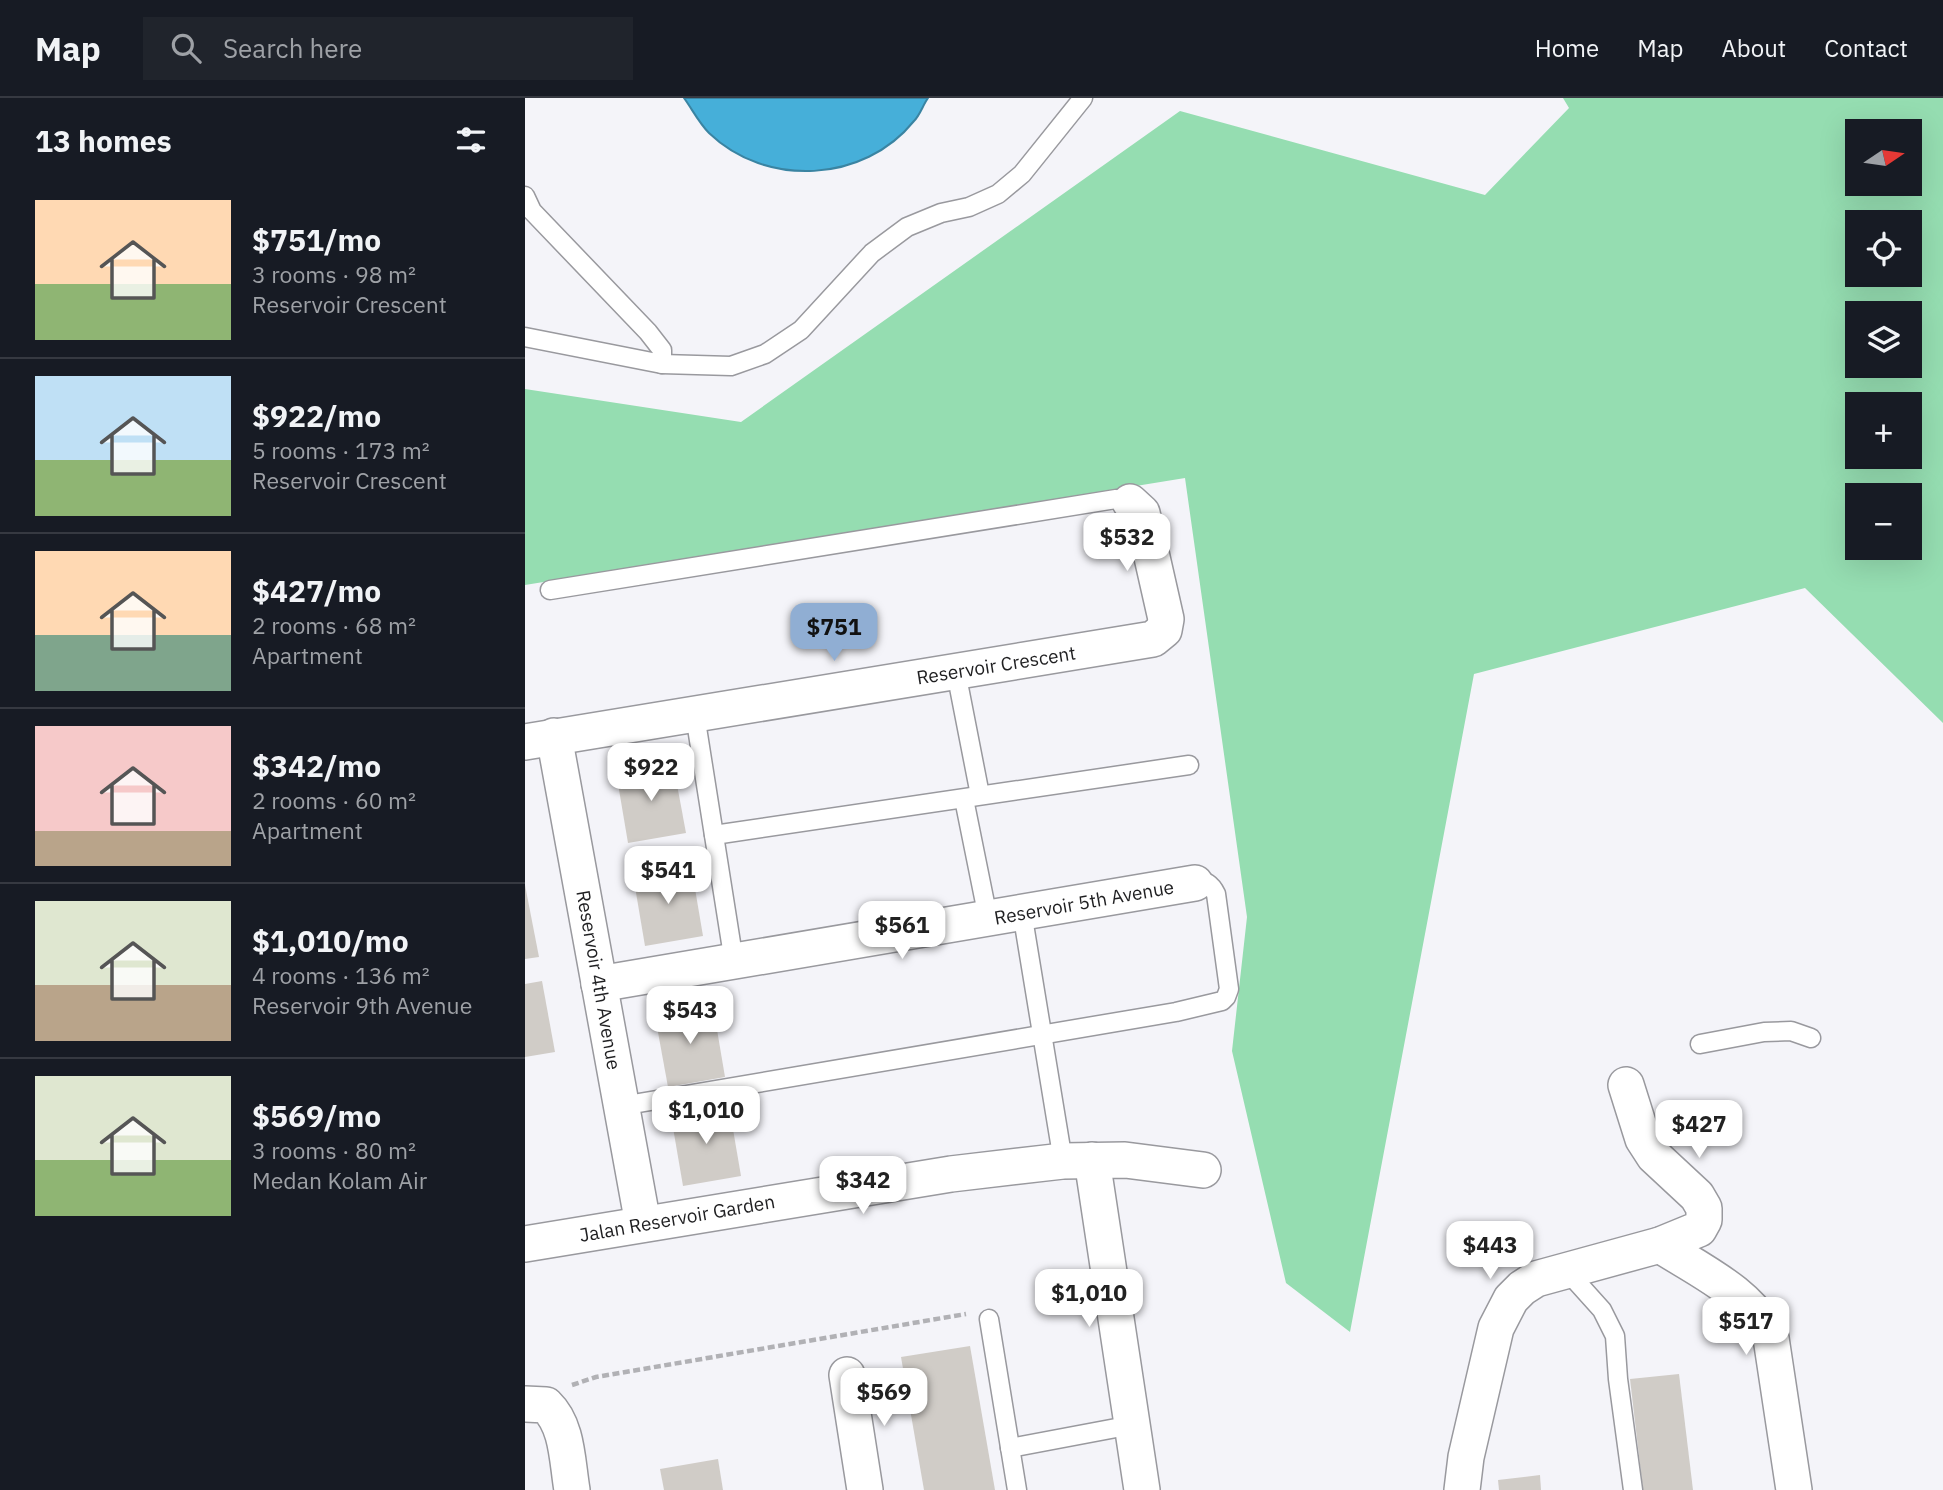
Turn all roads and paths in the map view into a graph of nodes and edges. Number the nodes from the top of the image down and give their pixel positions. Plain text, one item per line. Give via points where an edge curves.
1 (1083, 98) edge
2 (525, 196) edge
3 (525, 337) edge
4 (662, 364) junction
5 (1130, 502) joint
6 (550, 590) dead end
7 (956, 672) junction
8 (695, 715) junction
9 (540, 739) edge
10 (1189, 765) dead end
11 (972, 797) junction
12 (714, 835) junction
13 (1195, 883) joint
14 (1022, 912) junction
15 (988, 918) junction
16 (734, 962) junction
17 (599, 984) junction
18 (1042, 1035) junction
19 (1811, 1038) dead end
20 (1700, 1044) dead end
21 (1626, 1085) dead end
22 (621, 1106) junction
23 (1077, 1160) junction
24 (1203, 1170) dead end
25 (643, 1224) junction
26 (525, 1244) edge
27 (1660, 1245) junction
28 (1566, 1270) junction
29 (989, 1319) joint
30 (847, 1375) dead end
31 (569, 1387) dead end
32 (525, 1404) edge
33 (1132, 1425) junction
34 (1010, 1448) junction
35 (572, 1490) edge
36 (865, 1490) edge
37 (1017, 1490) edge
38 (1142, 1490) edge
39 (1462, 1490) edge
40 (1633, 1490) edge
41 (1794, 1490) edge

1 - 4 lane via 1022,174 998,194 907,227 872,253 801,330 765,354 731,366
2 - 4 lane via 532,211 648,332 662,350
3 - 4 lane
5 - 6 lane via 1117,499
5 - 7 street, Reservoir Crescent via 1142,513 1166,619 1164,630 1153,639
7 - 8 street, Reservoir Crescent
7 - 11 lane
8 - 9 street, Reservoir Crescent
8 - 12 lane
9 - 17 street, Reservoir 4th Avenue
10 - 11 lane
11 - 12 lane
11 - 15 lane
12 - 16 lane
13 - 14 street, Reservoir 5th Avenue
13 - 18 lane via 1204,881 1216,894 1229,989 1226,997 1176,1012
14 - 15 street, Reservoir 5th Avenue
14 - 18 lane
15 - 16 street, Reservoir 5th Avenue
16 - 17 street, Reservoir 5th Avenue
17 - 22 street, Reservoir 4th Avenue
18 - 22 lane
18 - 23 lane
19 - 20 lane via 1791,1031 1764,1032
21 - 27 street via 1643,1139 1704,1208 1705,1220 1699,1229
22 - 25 street, Reservoir 4th Avenue
23 - 24 street, Jalan Reservoir Garden
23 - 25 street, Jalan Reservoir Garden via 951,1174
23 - 33 street
25 - 26 street, Jalan Reservoir Garden
27 - 28 street
27 - 41 street via 1724,1286 1765,1323
28 - 39 street via 1522,1288 1500,1320
28 - 40 lane via 1602,1310 1615,1336
29 - 31 path via 976,1312 596,1377
29 - 34 lane
30 - 36 street
32 - 35 street via 545,1405 556,1415
33 - 34 lane
33 - 38 street
34 - 37 lane

